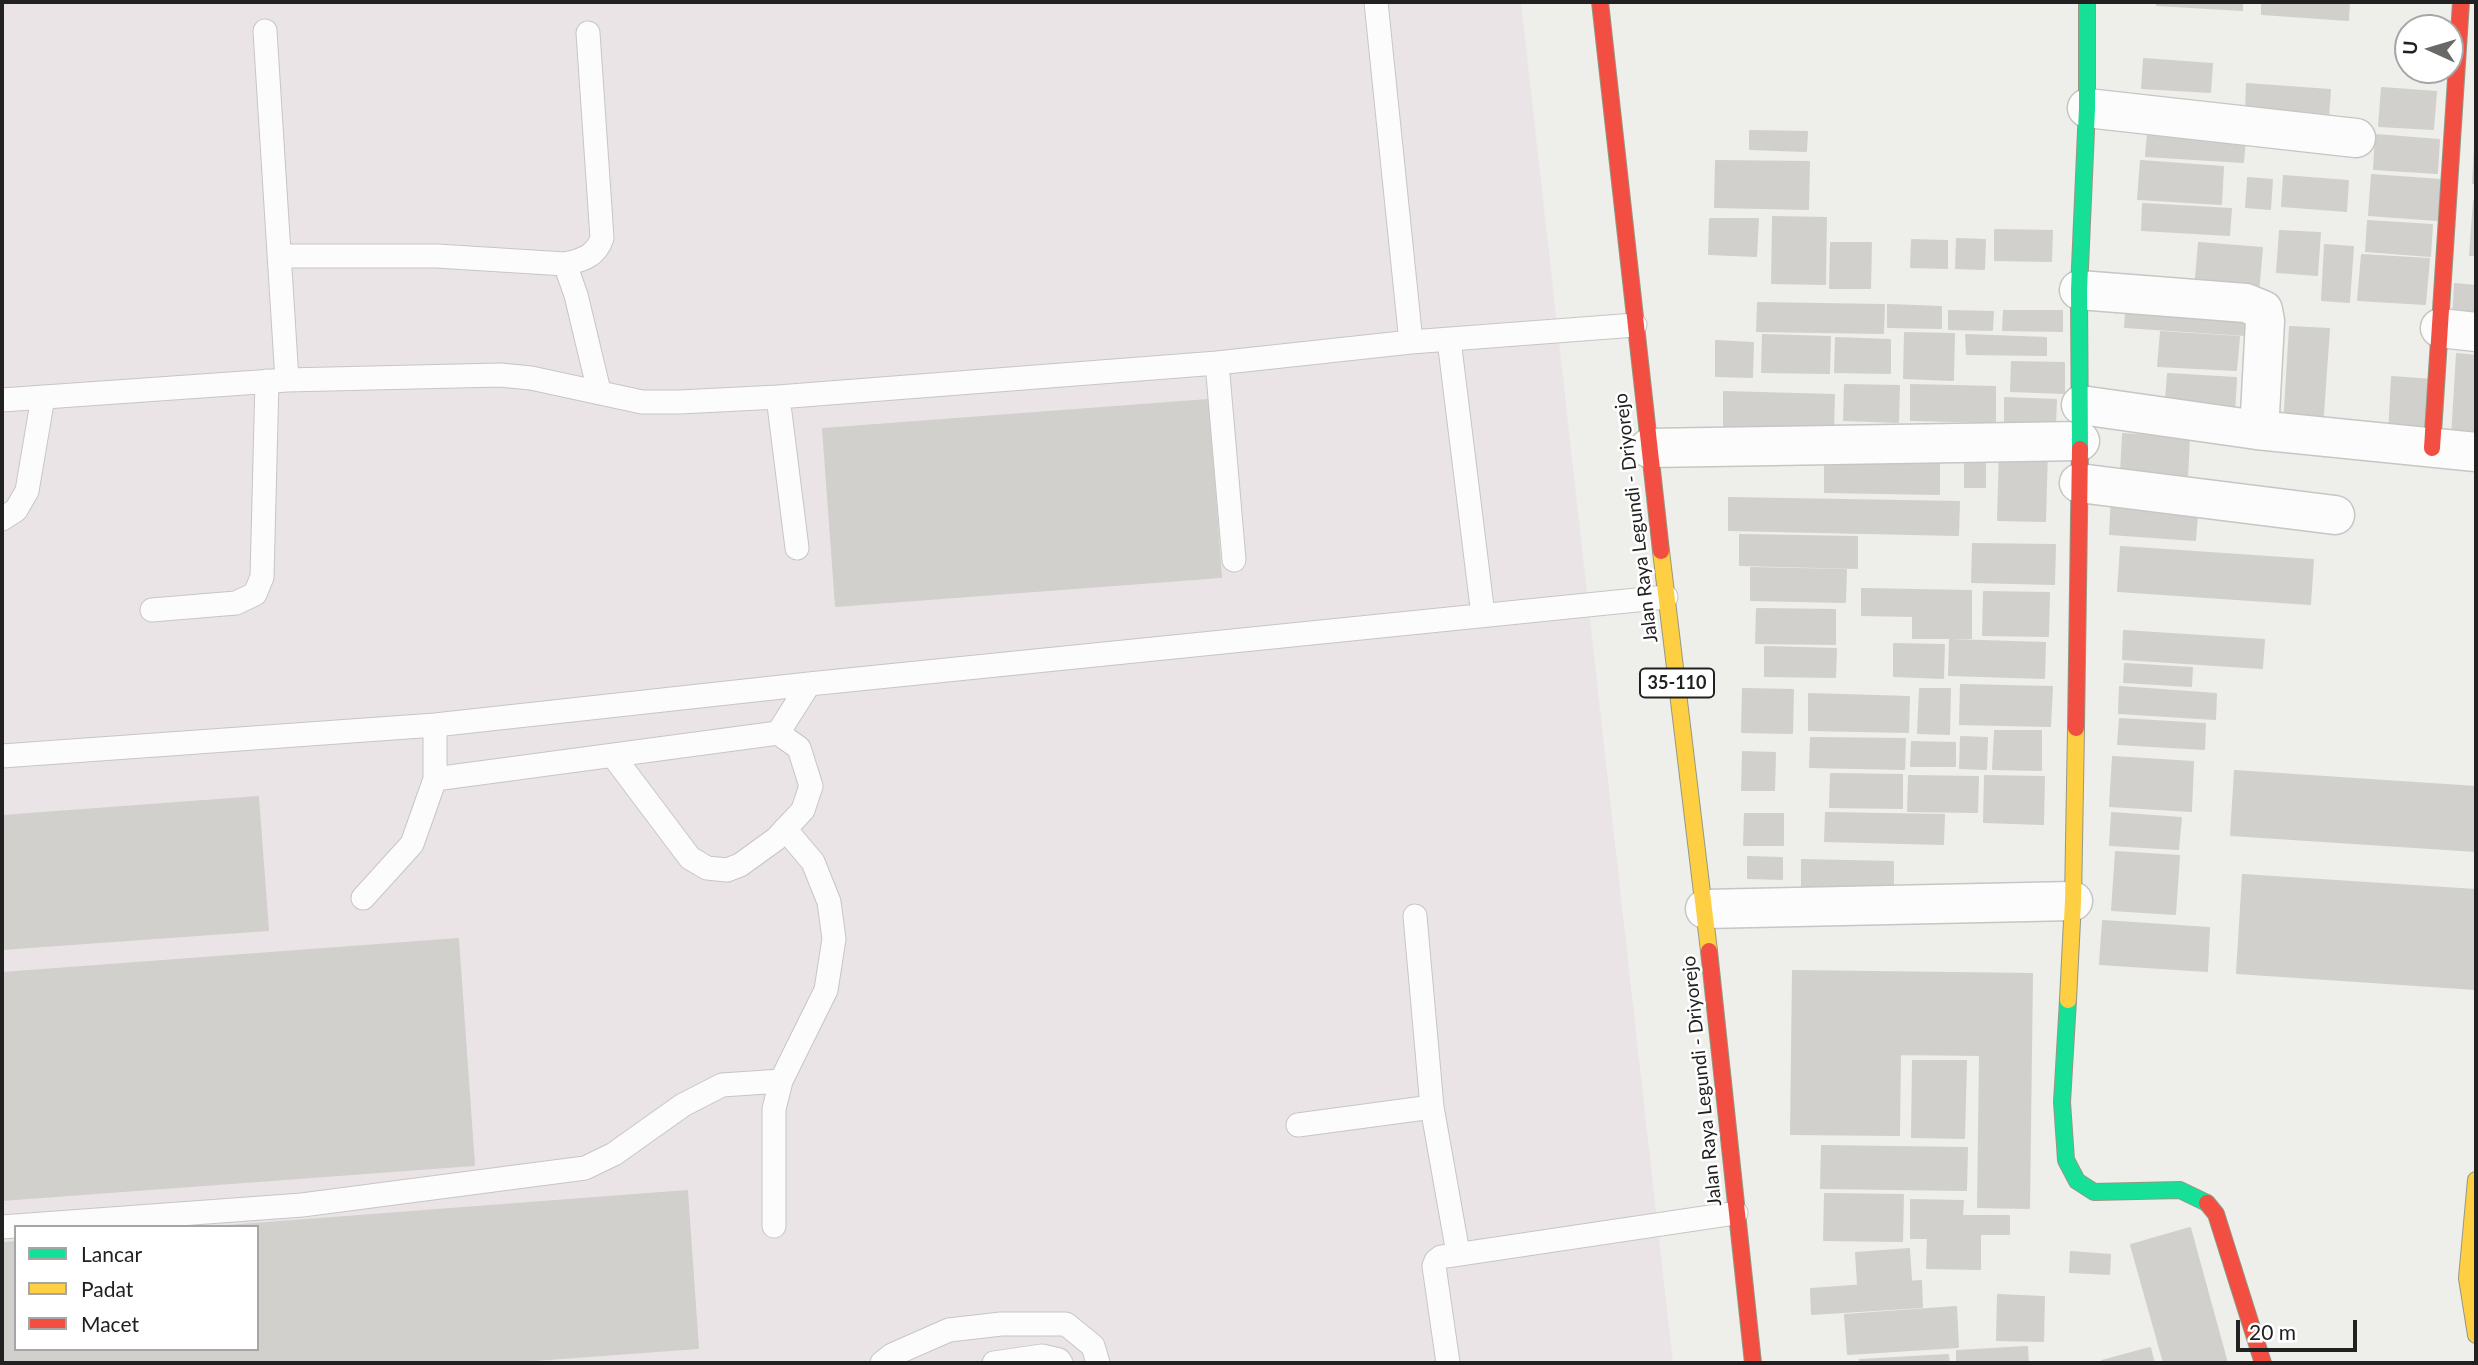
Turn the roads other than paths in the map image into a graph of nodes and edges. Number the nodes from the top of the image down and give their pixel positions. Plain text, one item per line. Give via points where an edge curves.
1 (1376, 2) edge
2 (1601, 2) edge
3 (2087, 2) edge
4 (2466, 18) edge
5 (265, 31) dead end
6 (588, 33) dead end
7 (2087, 108) junction
8 (2356, 138) dead end
9 (279, 256) junction
10 (565, 264) junction
11 (2080, 290) junction
12 (1635, 325) junction
13 (2458, 330) edge
14 (1449, 340) junction
15 (1411, 342) junction
16 (1217, 363) junction
17 (277, 381) junction
18 (599, 391) junction
19 (43, 397) junction
20 (778, 397) junction
21 (2, 400) edge
22 (2080, 423) junction
23 (2257, 430) junction
24 (2432, 448) junction
25 (1649, 449) junction
26 (2476, 452) edge
27 (2079, 482) junction
28 (2335, 515) dead end
29 (2, 519) edge
30 (797, 548) dead end
31 (1234, 560) dead end
32 (1666, 597) junction
33 (152, 610) dead end
34 (1483, 615) junction
35 (809, 684) junction
36 (435, 725) junction
37 (778, 733) junction
38 (2, 756) edge
39 (614, 757) junction
40 (435, 779) junction
41 (785, 829) junction
42 (363, 898) dead end
43 (2073, 901) junction
44 (1705, 909) junction
45 (1415, 916) dead end
46 (781, 1081) junction
47 (1432, 1107) junction
48 (1297, 1125) dead end
49 (2476, 1180) edge
50 (1736, 1213) junction
51 (29, 1225) edge
52 (774, 1226) dead end
53 (1458, 1253) junction
54 (2476, 1335) edge
55 (882, 1363) edge
56 (994, 1363) edge
57 (1061, 1363) edge
58 (1098, 1363) edge
59 (1448, 1363) edge
60 (1753, 1363) edge
61 (2263, 1363) edge

1 - 15 lane
2 - 12 street, Jalan Raya Legundi - Driyorejo / 35-110
3 - 7 street
4 - 13 street
5 - 9 lane
6 - 10 lane via 602,238 584,260
7 - 8 street
7 - 11 street
9 - 10 lane via 437,256
9 - 17 lane
10 - 18 lane
11 - 22 street
11 - 23 street via 2246,303 2263,310
12 - 14 lane
12 - 25 street, Jalan Raya Legundi - Driyorejo / 35-110
13 - 24 street
14 - 15 lane
14 - 34 lane
15 - 16 lane
16 - 20 lane
16 - 31 lane
17 - 18 lane via 500,376
17 - 19 lane
17 - 33 lane via 262,577 255,594 236,603
18 - 20 lane via 642,402
19 - 21 lane
19 - 29 lane via 27,491 16,510
20 - 30 lane
22 - 23 street
22 - 25 street
22 - 27 street
23 - 24 street
24 - 26 street
25 - 32 street, Jalan Raya Legundi - Driyorejo / 35-110
27 - 28 street
27 - 43 street
32 - 34 lane
32 - 44 street, Jalan Raya Legundi - Driyorejo / 35-110
34 - 35 lane
35 - 36 lane
35 - 37 lane
36 - 38 lane
36 - 40 lane
37 - 39 lane
37 - 41 lane via 799,748 810,786 803,810
39 - 40 lane
39 - 41 lane via 690,858 707,868 726,870 740,865
40 - 42 lane via 412,844
41 - 46 lane via 813,862 829,902 834,939 826,989
43 - 44 street
43 - 61 street via 2063,1101 2066,1160 2077,1181 2094,1192 2180,1190 2207,1202 2216,1214
44 - 50 street, Jalan Raya Legundi - Driyorejo / 35-110
45 - 47 lane
46 - 51 lane via 722,1085 585,1168 302,1205
46 - 52 lane via 774,1109
47 - 48 lane
47 - 53 lane
49 - 54 street via 2466,1278
50 - 53 lane
50 - 60 street, Jalan Raya Legundi - Driyorejo / 35-110
53 - 59 lane via 1441,1257 1434,1266
55 - 58 lane via 949,1330 1001,1324 1066,1324 1093,1346
56 - 57 lane via 1042,1356

